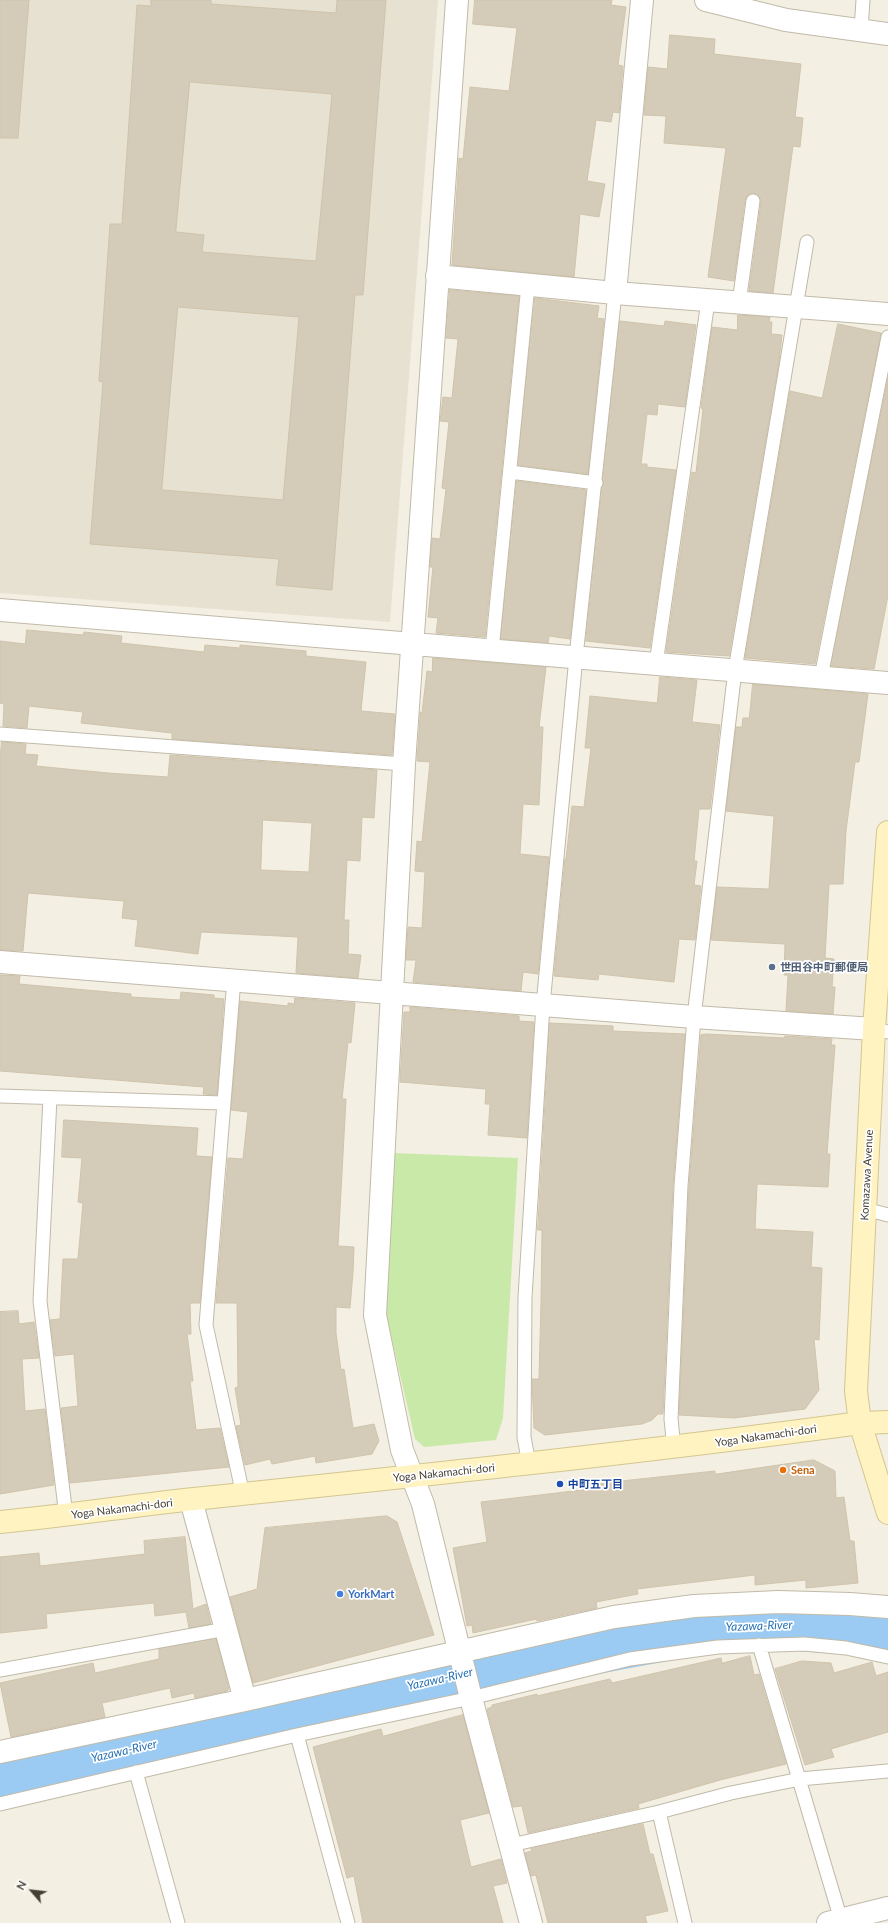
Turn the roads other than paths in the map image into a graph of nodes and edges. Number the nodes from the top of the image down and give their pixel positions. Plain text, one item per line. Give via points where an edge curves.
1 (457, 0) edge
2 (642, 0) edge
3 (706, 0) edge
4 (864, 0) edge
5 (861, 30) junction
6 (888, 34) edge
7 (753, 201) dead end
8 (807, 242) dead end
9 (437, 276) junction
10 (528, 285) junction
11 (615, 293) junction
12 (708, 301) junction
13 (739, 303) junction
14 (797, 307) junction
15 (888, 314) edge
16 (888, 337) edge
17 (510, 472) junction
18 (596, 483) junction
19 (0, 610) edge
20 (413, 644) junction
21 (492, 650) junction
22 (576, 657) junction
23 (656, 664) junction
24 (735, 670) junction
25 (821, 677) junction
26 (888, 683) edge
27 (0, 734) edge
28 (404, 764) junction
29 (888, 832) edge
30 (0, 962) edge
31 (234, 980) junction
32 (391, 993) junction
33 (543, 1005) junction
34 (694, 1017) junction
35 (881, 1030) edge
36 (0, 1096) edge
37 (50, 1098) junction
38 (224, 1102) junction
39 (866, 1209) junction
40 (888, 1215) edge
41 (888, 1422) edge
42 (860, 1424) junction
43 (674, 1448) junction
44 (529, 1464) junction
45 (412, 1477) junction
46 (243, 1495) junction
47 (191, 1500) junction
48 (888, 1513) edge
49 (66, 1516) junction
50 (0, 1522) edge
51 (888, 1608) edge
52 (226, 1630) junction
53 (759, 1645) junction
54 (462, 1655) junction
55 (888, 1657) edge
56 (0, 1670) edge
57 (472, 1698) junction
58 (244, 1700) junction
59 (297, 1735) junction
60 (0, 1752) edge
61 (888, 1771) edge
62 (136, 1772) junction
63 (800, 1779) junction
64 (0, 1804) edge
65 (659, 1812) junction
66 (512, 1845) junction
67 (888, 1908) edge
68 (835, 1921) edge
69 (178, 1923) edge
70 (348, 1923) edge
71 (531, 1923) edge
72 (685, 1923) edge

1 - 9 street
2 - 11 street
3 - 5 street via 786,20
4 - 5 lane
5 - 6 street
7 - 13 lane
8 - 14 lane
9 - 10 street
9 - 20 street
10 - 11 street
10 - 17 lane
11 - 12 street
11 - 18 lane
12 - 13 street
12 - 23 lane
13 - 14 street
14 - 15 street
14 - 24 lane
16 - 25 lane
17 - 18 lane
17 - 21 lane
18 - 22 lane
19 - 20 street
20 - 21 street
20 - 28 street
21 - 22 street
22 - 23 street
22 - 33 lane
23 - 24 street
24 - 25 street
24 - 34 lane
25 - 26 street
27 - 28 lane
28 - 32 street
29 - 35 street, Komazawa Avenue
30 - 31 street
31 - 32 street
31 - 38 lane
32 - 33 street
32 - 45 street via 375,1315 402,1450
33 - 34 street
33 - 44 lane via 524,1297 524,1437
34 - 35 street
34 - 43 lane via 681,1202 671,1419
35 - 39 street, Komazawa Avenue
36 - 37 lane
37 - 38 lane
37 - 49 lane via 40,1301
38 - 46 lane via 206,1325
39 - 40 lane
39 - 42 street, Komazawa Avenue via 856,1391
41 - 42 street, Yoga Nakamachi-dori
42 - 43 street, Yoga Nakamachi-dori
42 - 48 street, Komazawa Avenue
43 - 44 street, Yoga Nakamachi-dori
44 - 45 street, Yoga Nakamachi-dori
45 - 46 street, Yoga Nakamachi-dori
45 - 54 street via 423,1504
46 - 47 street, Yoga Nakamachi-dori
47 - 49 street, Yoga Nakamachi-dori
47 - 52 street
49 - 50 street, Yoga Nakamachi-dori
51 - 54 street via 778,1602 694,1606 614,1617
52 - 56 lane
52 - 58 street
53 - 55 lane via 832,1646
53 - 57 lane via 718,1647 630,1659
53 - 63 lane
54 - 57 street
54 - 58 street
57 - 59 lane
57 - 66 street
58 - 60 street
59 - 62 lane
59 - 70 lane
61 - 63 lane
62 - 64 lane
62 - 69 lane
63 - 65 lane via 731,1793
63 - 68 lane
65 - 66 lane
65 - 72 lane
66 - 71 street
67 - 68 street

